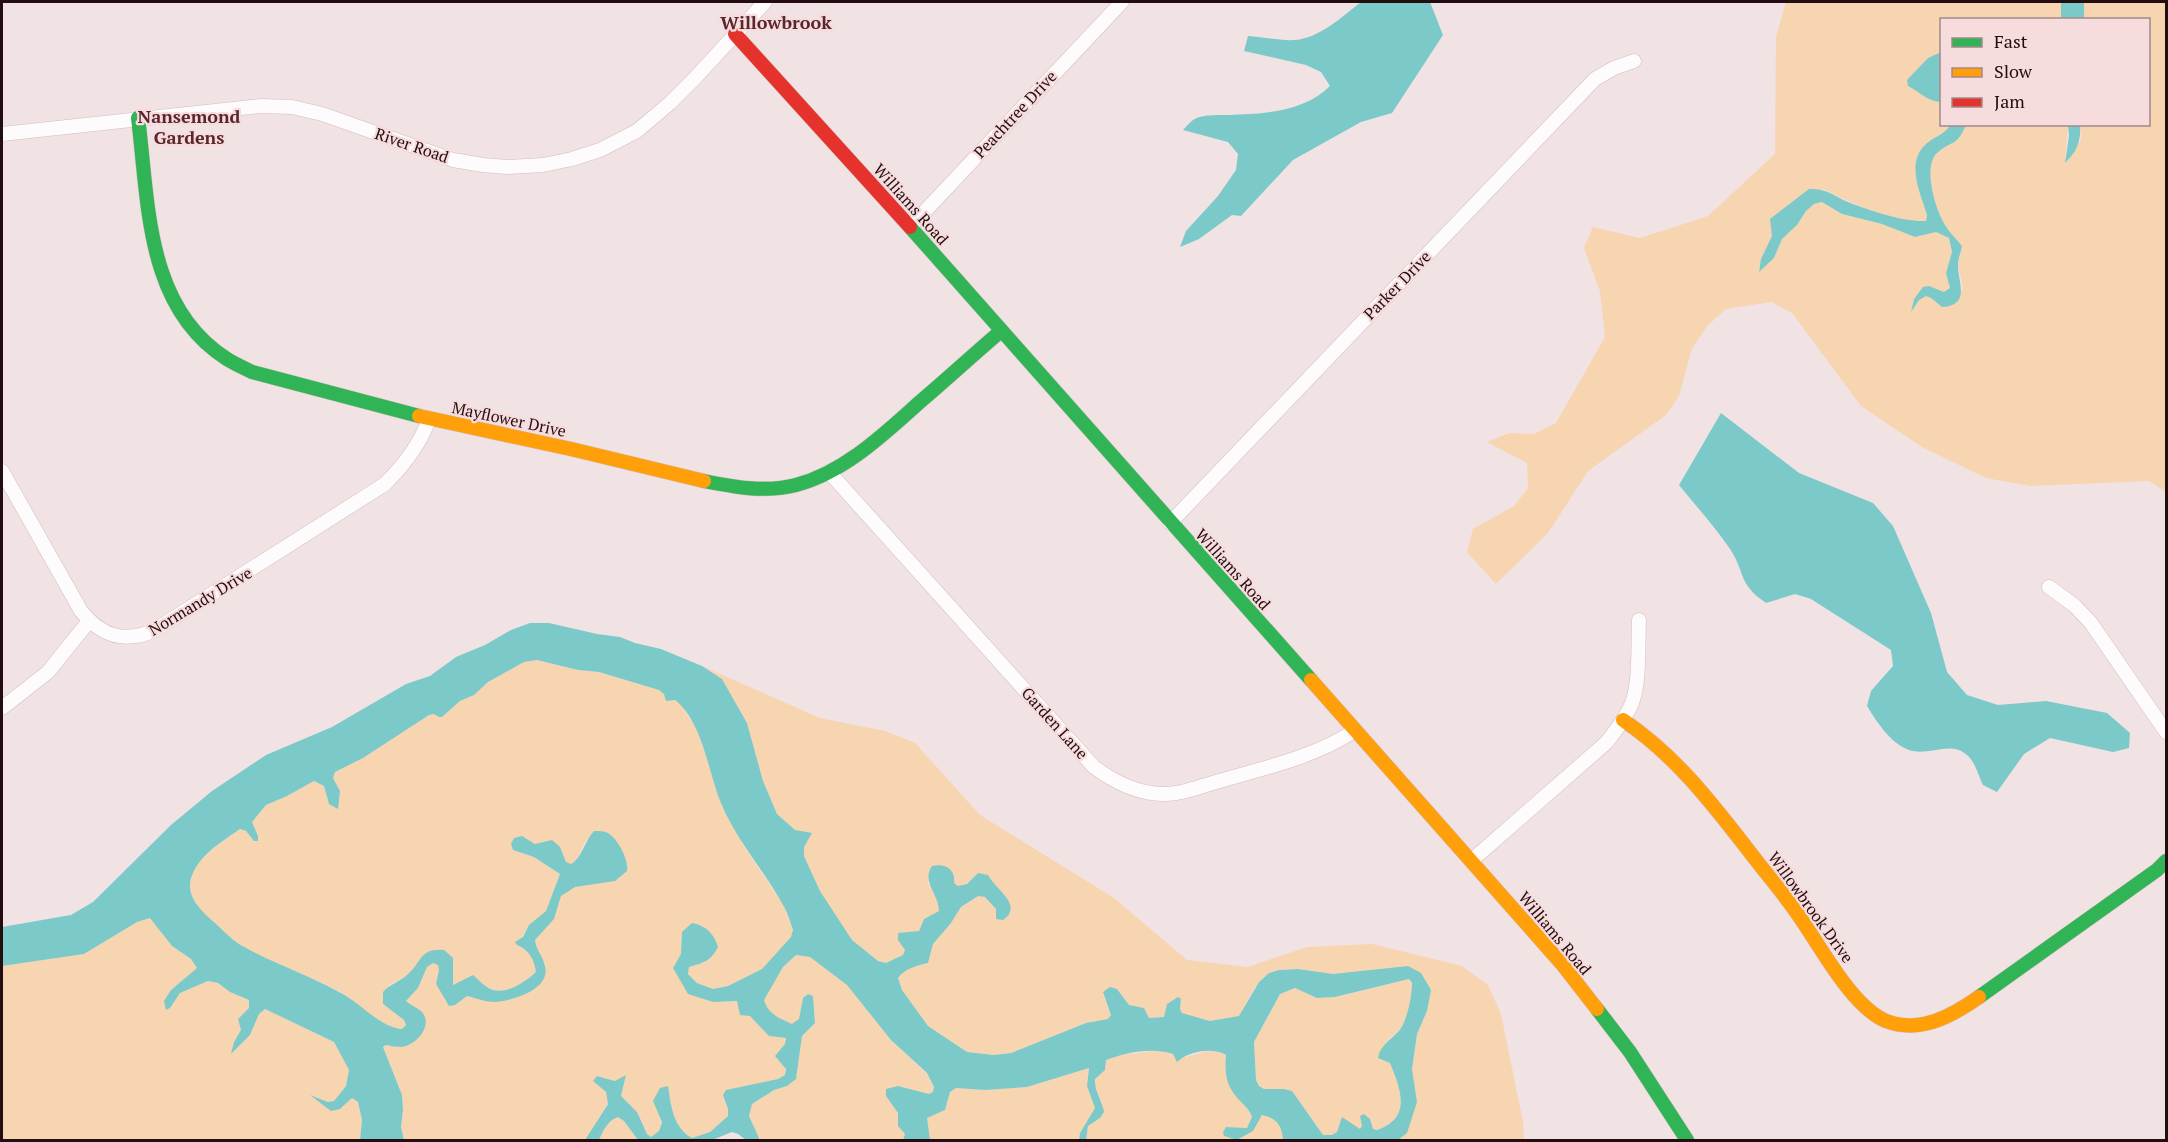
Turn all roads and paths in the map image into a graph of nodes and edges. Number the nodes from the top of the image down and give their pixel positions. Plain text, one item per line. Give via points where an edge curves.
1 (765, 2) edge
2 (1122, 2) edge
3 (735, 34) junction
4 (1634, 61) dead end
5 (138, 118) junction
6 (2, 134) edge
7 (910, 227) junction
8 (1001, 330) junction
9 (429, 418) junction
10 (2, 471) edge
11 (829, 472) junction
12 (1170, 523) junction
13 (2049, 587) dead end
14 (1640, 620) dead end
15 (89, 621) junction
16 (2, 708) edge
17 (1623, 720) junction
18 (1354, 731) junction
19 (2166, 732) edge
20 (1471, 861) junction
21 (2166, 861) edge
22 (1687, 1140) edge

1 - 3 street, River Road
2 - 7 street, Peachtree Drive
3 - 5 street, River Road via 670,103 637,131 600,150 543,165 507,167 453,160 292,107 261,106
3 - 7 street, Williams Road
4 - 12 street, Parker Drive via 1595,79
5 - 6 street, River Road
5 - 9 street, Mayflower Drive via 156,256 164,282 177,306 208,344 252,372
7 - 8 street, Williams Road
8 - 11 street, Mayflower Drive via 875,442
8 - 12 street, Williams Road
9 - 11 street, Mayflower Drive via 742,488 796,485
9 - 15 street, Normandy Drive via 416,448 385,484 155,630 130,638 101,630
10 - 15 street, Normandy Drive
11 - 18 street, Garden Lane via 1094,767 1127,788 1174,793 1311,754
12 - 18 street, Williams Road
13 - 19 street via 2076,606 2091,623
14 - 17 street via 1633,701
15 - 16 street via 48,672
17 - 20 street via 1607,742
17 - 21 street, Willowbrook Drive via 1665,751 1730,825 1859,1001 1886,1021 1916,1026 1959,1011
18 - 20 street, Williams Road
20 - 22 street, Williams Road via 1611,1026

